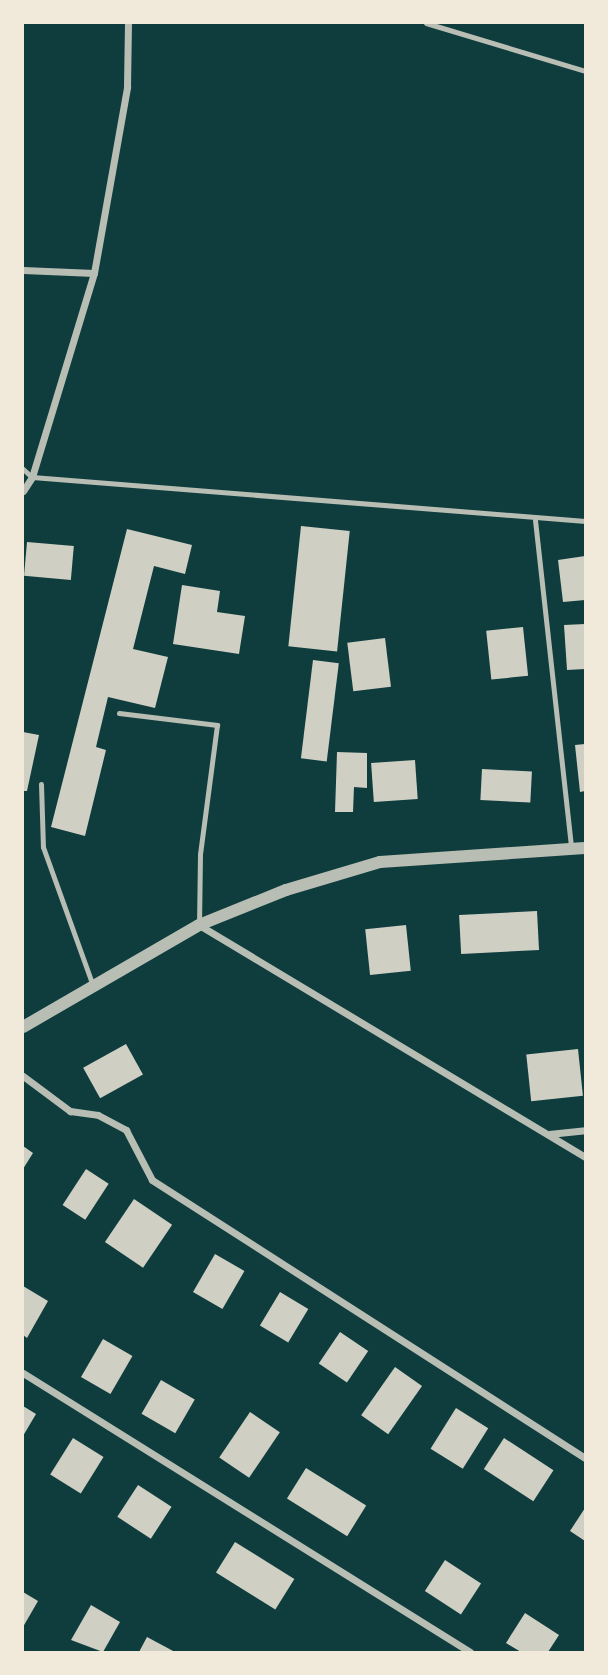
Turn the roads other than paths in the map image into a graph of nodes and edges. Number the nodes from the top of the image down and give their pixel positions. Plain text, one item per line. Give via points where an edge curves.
1 (128, 23) edge
2 (426, 23) edge
3 (585, 71) edge
4 (23, 270) edge
5 (94, 273) junction
6 (23, 469) edge
7 (32, 477) junction
8 (23, 491) edge
9 (535, 520) junction
10 (585, 521) edge
11 (119, 713) dead end
12 (41, 784) dead end
13 (571, 848) junction
14 (585, 848) edge
15 (200, 925) junction
16 (93, 986) junction
17 (23, 1027) edge
18 (23, 1076) edge
19 (585, 1130) edge
20 (549, 1134) junction
21 (585, 1157) edge
22 (23, 1373) edge
23 (585, 1458) edge
24 (470, 1652) edge

1 - 5 street via 127,88
2 - 3 lane
4 - 5 street
5 - 7 street
6 - 7 lane
7 - 8 street
7 - 9 lane
9 - 10 lane
9 - 13 lane
11 - 15 lane via 217,725 200,854
12 - 16 lane via 43,847
13 - 14 street
13 - 15 street via 380,862 286,890
15 - 16 street
15 - 20 street
16 - 17 street
18 - 23 street via 70,1111 98,1115 126,1130 152,1180
19 - 20 street
20 - 21 street
22 - 24 street

